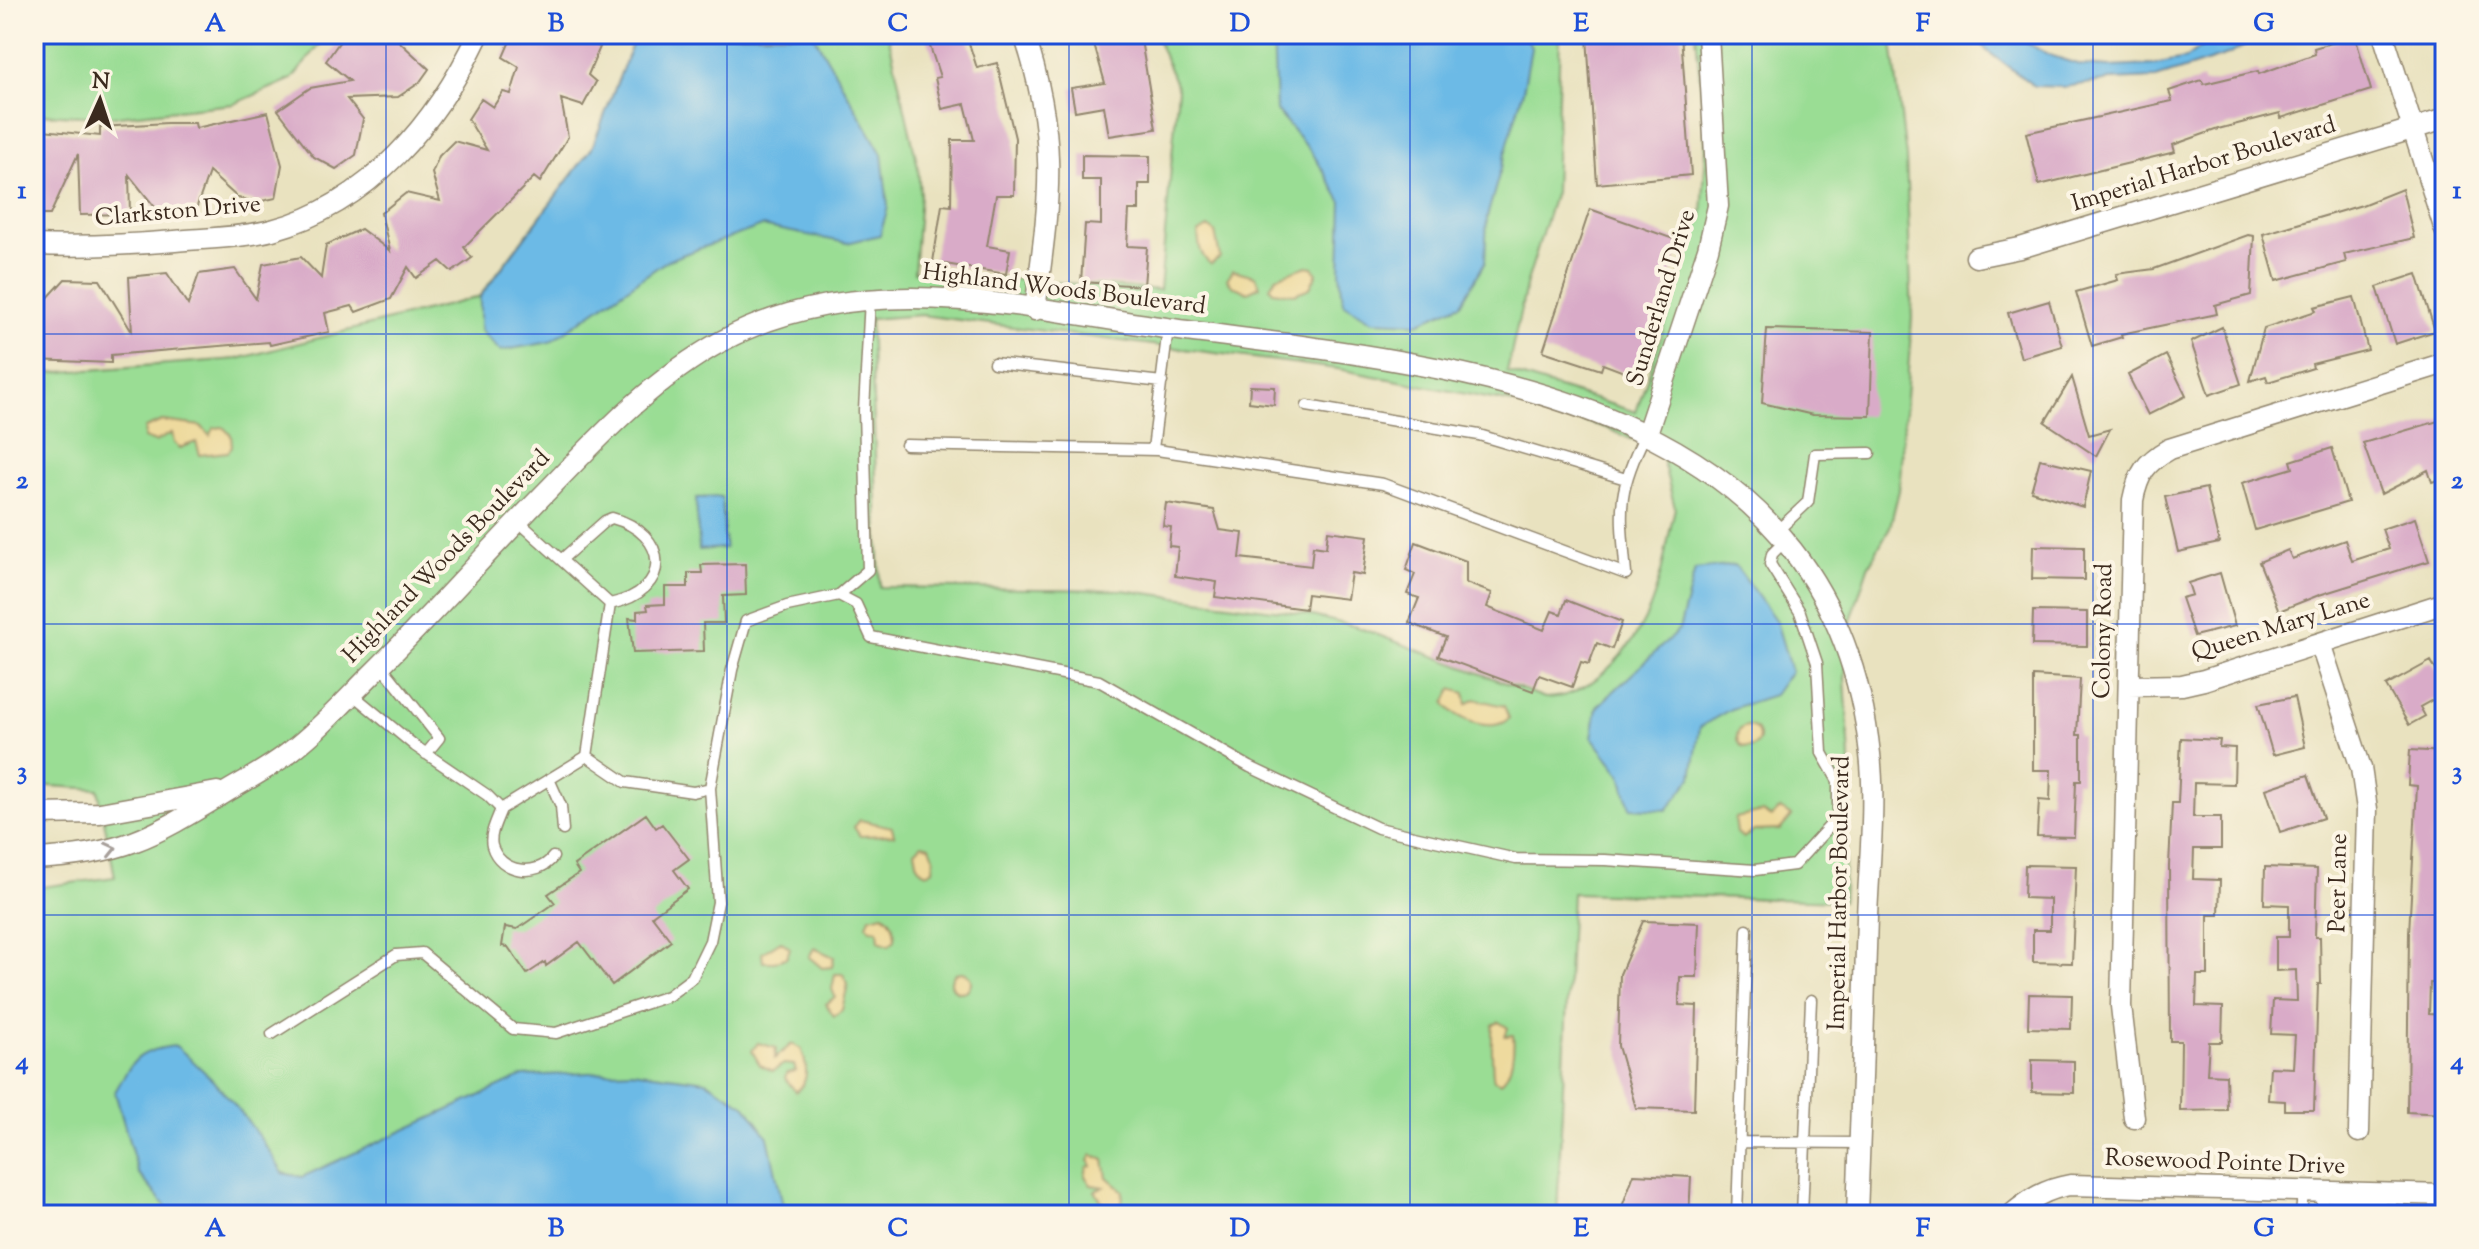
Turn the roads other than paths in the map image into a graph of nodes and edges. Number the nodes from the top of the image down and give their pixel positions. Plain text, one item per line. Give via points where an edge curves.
1 (479, 34) edge
2 (1024, 34) edge
3 (1708, 34) edge
4 (2383, 34) edge
5 (2445, 119) edge
6 (2414, 129) junction
7 (2445, 230) edge
8 (34, 245) edge
9 (1976, 257) dead end
10 (870, 299) junction
11 (1035, 310) junction
12 (1168, 328) junction
13 (994, 363) dead end
14 (2445, 363) edge
15 (1162, 382) junction
16 (1307, 406) dead end
17 (1647, 433) junction
18 (906, 445) dead end
19 (1153, 449) junction
20 (1870, 453) dead end
21 (1626, 479) junction
22 (1753, 507) joint
23 (518, 521) junction
24 (1780, 537) junction
25 (561, 560) junction
26 (839, 595) junction
27 (2445, 603) edge
28 (610, 604) junction
29 (2320, 643) junction
30 (381, 665) junction
31 (2129, 686) junction
32 (352, 694) junction
33 (426, 754) junction
34 (587, 756) junction
35 (549, 779) junction
36 (710, 788) junction
37 (229, 790) junction
38 (501, 809) junction
39 (34, 814) edge
40 (563, 830) dead end
41 (553, 857) dead end
42 (34, 859) edge
43 (1747, 930) dead end
44 (1811, 1000) dead end
45 (272, 1034) dead end
46 (2134, 1118) dead end
47 (2359, 1132) dead end
48 (1740, 1142) junction
49 (1806, 1142) junction
50 (1860, 1143) junction
51 (2313, 1192) junction
52 (2445, 1195) edge
53 (1737, 1215) edge
54 (1802, 1215) edge
55 (1857, 1215) edge
56 (2011, 1215) edge
57 (2301, 1215) edge
58 (2321, 1215) edge

1 - 8 street, Clarkston Drive via 441,103 416,135 371,179 316,214 249,235 95,247
2 - 11 street via 1043,98 1050,153
3 - 17 street, Sunderland Drive via 1718,206
4 - 6 street
5 - 6 street, Imperial Harbor Boulevard
6 - 7 street
6 - 9 street, Imperial Harbor Boulevard
10 - 11 street, Highland Woods Boulevard via 932,297
10 - 23 street, Highland Woods Boulevard via 767,322 683,364 622,413
10 - 26 lane via 864,410 868,570
11 - 12 street, Highland Woods Boulevard
12 - 15 lane
12 - 17 street, Highland Woods Boulevard via 1457,374 1598,412
13 - 15 lane
14 - 31 street, Colony Road via 2169,449 2149,460 2137,478 2133,500
15 - 19 lane
16 - 21 lane via 1479,435
17 - 21 lane
17 - 22 street, Highland Woods Boulevard via 1701,464
18 - 19 lane
19 - 21 lane via 1383,484 1626,574 1619,501
20 - 24 lane via 1815,454 1808,502
22 - 24 street, Imperial Harbor Boulevard
23 - 25 lane
23 - 30 street, Highland Woods Boulevard
24 - 26 lane via 1770,564 1800,612 1817,663 1822,753 1838,781 1838,817 1794,865 1755,870 1516,859 1378,828 1250,767 1099,681 871,637 856,604
24 - 50 street, Imperial Harbor Boulevard via 1841,638 1859,692 1869,750
25 - 28 lane
25 - 28 lane via 605,521 630,524 651,546 658,568 655,578 631,598
26 - 36 lane via 746,621
27 - 29 street, Queen Mary Lane
28 - 34 lane
29 - 31 street, Queen Mary Lane via 2182,685
29 - 47 street, Peer Lane via 2353,739 2367,809
30 - 32 street, Highland Woods Boulevard
30 - 33 lane via 439,738
31 - 46 street, Colony Road via 2121,1006
32 - 33 lane
32 - 37 street, Highland Woods Boulevard via 295,748
33 - 38 lane
34 - 35 lane
34 - 36 lane via 625,782 693,792
35 - 38 lane
35 - 40 lane via 561,806
36 - 45 lane via 718,902 710,941 692,978 668,996 556,1033 513,1029 422,953 396,955
37 - 39 street, Highland Woods Boulevard via 100,813
42 -> 37 street, Highland Woods Boulevard via 87,855 143,840
38 - 41 lane via 492,845 506,864 529,870
43 - 48 lane
44 - 49 lane
48 - 49 lane
48 - 53 lane
49 - 50 lane
49 - 54 lane
50 - 55 street, Imperial Harbor Boulevard
51 - 52 street, Rosewood Pointe Drive
51 - 56 street, Rosewood Pointe Drive via 2070,1185 2050,1189
51 - 57 lane
51 - 58 lane

